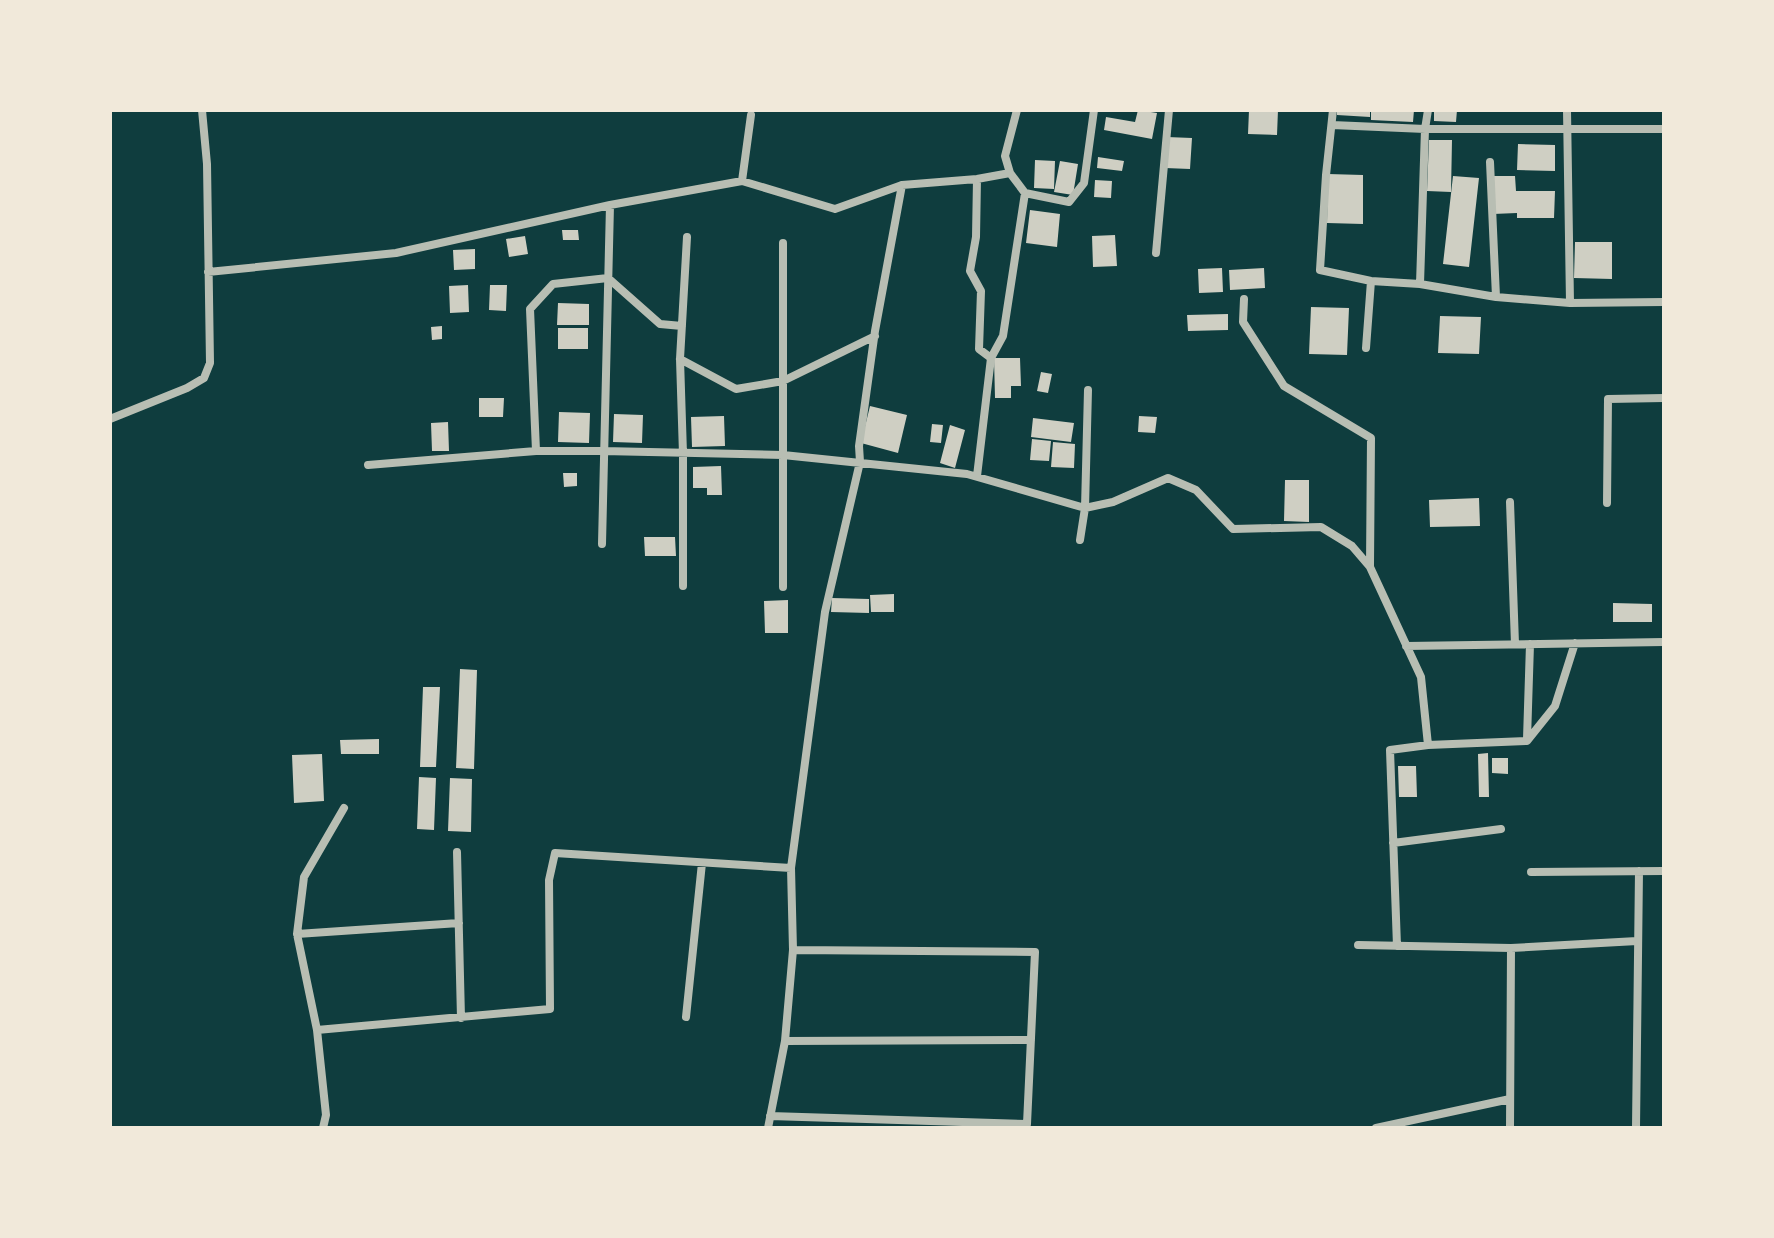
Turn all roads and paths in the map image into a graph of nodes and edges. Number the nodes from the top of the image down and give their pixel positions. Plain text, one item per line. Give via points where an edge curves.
1 (202, 110) edge
2 (1017, 110) edge
3 (1094, 110) edge
4 (1169, 110) edge
5 (1333, 110) edge
6 (1428, 110) edge
7 (1567, 110) edge
8 (751, 115) dead end
9 (1332, 125) junction
10 (1425, 129) junction
11 (1664, 129) edge
12 (1567, 130) junction
13 (1490, 162) dead end
14 (1010, 173) junction
15 (977, 179) junction
16 (742, 181) junction
17 (902, 185) junction
18 (1025, 193) junction
19 (610, 205) junction
20 (687, 237) dead end
21 (783, 243) dead end
22 (1156, 253) dead end
23 (208, 272) junction
24 (608, 278) junction
25 (1371, 281) junction
26 (1420, 284) junction
27 (1496, 297) junction
28 (1244, 299) dead end
29 (1664, 302) edge
30 (1570, 303) junction
31 (682, 326) junction
32 (875, 336) junction
33 (1366, 348) dead end
34 (991, 358) junction
35 (680, 359) junction
36 (783, 381) junction
37 (1088, 390) dead end
38 (1664, 398) edge
39 (110, 419) edge
40 (536, 451) junction
41 (603, 451) junction
42 (683, 454) junction
43 (783, 455) junction
44 (860, 462) junction
45 (368, 465) dead end
46 (977, 476) junction
47 (1510, 502) dead end
48 (1607, 503) dead end
49 (1085, 508) junction
50 (1080, 540) dead end
51 (602, 544) dead end
52 (1370, 567) junction
53 (683, 586) dead end
54 (783, 587) dead end
55 (1664, 642) edge
56 (1575, 643) junction
57 (1515, 644) junction
58 (1530, 644) junction
59 (1406, 646) junction
60 (1527, 741) junction
61 (1428, 745) junction
62 (344, 808) dead end
63 (1501, 829) dead end
64 (1393, 843) junction
65 (457, 852) dead end
66 (702, 863) junction
67 (791, 868) junction
68 (1639, 871) junction
69 (1664, 871) edge
70 (1531, 872) dead end
71 (459, 923) junction
72 (297, 934) junction
73 (1637, 941) junction
74 (1358, 945) dead end
75 (1397, 946) junction
76 (1511, 948) junction
77 (793, 950) junction
78 (686, 1017) dead end
79 (461, 1018) junction
80 (317, 1030) junction
81 (1031, 1040) junction
82 (785, 1041) junction
83 (1510, 1099) junction
84 (770, 1116) junction
85 (323, 1128) edge
86 (768, 1128) edge
87 (1376, 1128) edge
88 (1510, 1128) edge
89 (1636, 1128) edge

1 - 23 street
2 - 14 street via 1005,156
3 - 18 street via 1084,183 1069,202
4 - 22 street
5 - 9 street
6 - 10 street
7 - 12 street
8 - 16 street
9 - 10 street
9 - 25 street via 1320,270
10 - 12 street
10 - 26 street
11 - 12 street
12 - 30 street
13 - 27 street
14 - 15 street
14 - 18 street
15 - 17 street
15 - 34 street via 970,271 981,291 979,349
16 - 17 street via 835,209
16 - 19 street
17 - 32 street
18 - 34 street via 1003,336
19 - 23 street via 396,253
19 - 24 street
20 - 31 street
21 - 36 street
23 - 39 street via 210,363 204,378
24 - 31 street via 660,324
24 - 40 street via 553,284 530,309
24 - 41 street
25 - 26 street
25 - 33 street
26 - 27 street
27 - 30 street
28 - 52 street via 1243,322 1284,386 1371,438
29 - 30 street
31 - 35 street
32 - 36 street
32 - 44 street
34 - 46 street
35 - 36 street via 736,389
35 - 42 street
36 - 43 street
37 - 49 street
38 - 48 street via 1608,399
40 - 41 street
40 - 45 street
41 - 42 street
41 - 51 street
42 - 43 street
42 - 53 street
43 - 44 street
43 - 54 street
44 - 46 street
44 - 67 street via 825,612
46 - 49 street
47 - 57 street
49 - 50 street
49 - 52 street via 1168,478 1196,490 1233,529 1321,527 1352,546
52 - 59 street
55 - 56 street
56 - 58 street
56 - 60 street via 1555,706
57 - 58 street
57 - 59 street
58 - 60 street
59 - 61 street via 1421,677
60 - 61 street
61 - 64 street via 1390,750
62 - 72 street via 304,877
63 - 64 street
64 - 75 street
65 - 71 street
66 - 67 street
66 - 78 street
66 - 79 street via 555,853 549,880 550,1009
67 - 77 street
68 - 69 street
68 - 70 street
68 - 73 street
71 - 72 street
71 - 79 street
72 - 80 street
73 - 76 street
73 - 89 street
74 - 75 street
75 - 76 street
76 - 83 street
77 - 81 street via 1035,952
77 - 82 street
79 - 80 street
80 - 85 street
81 - 82 street
81 - 84 street via 1027,1124
82 - 84 street
83 - 87 street
83 - 88 street
84 - 86 street

